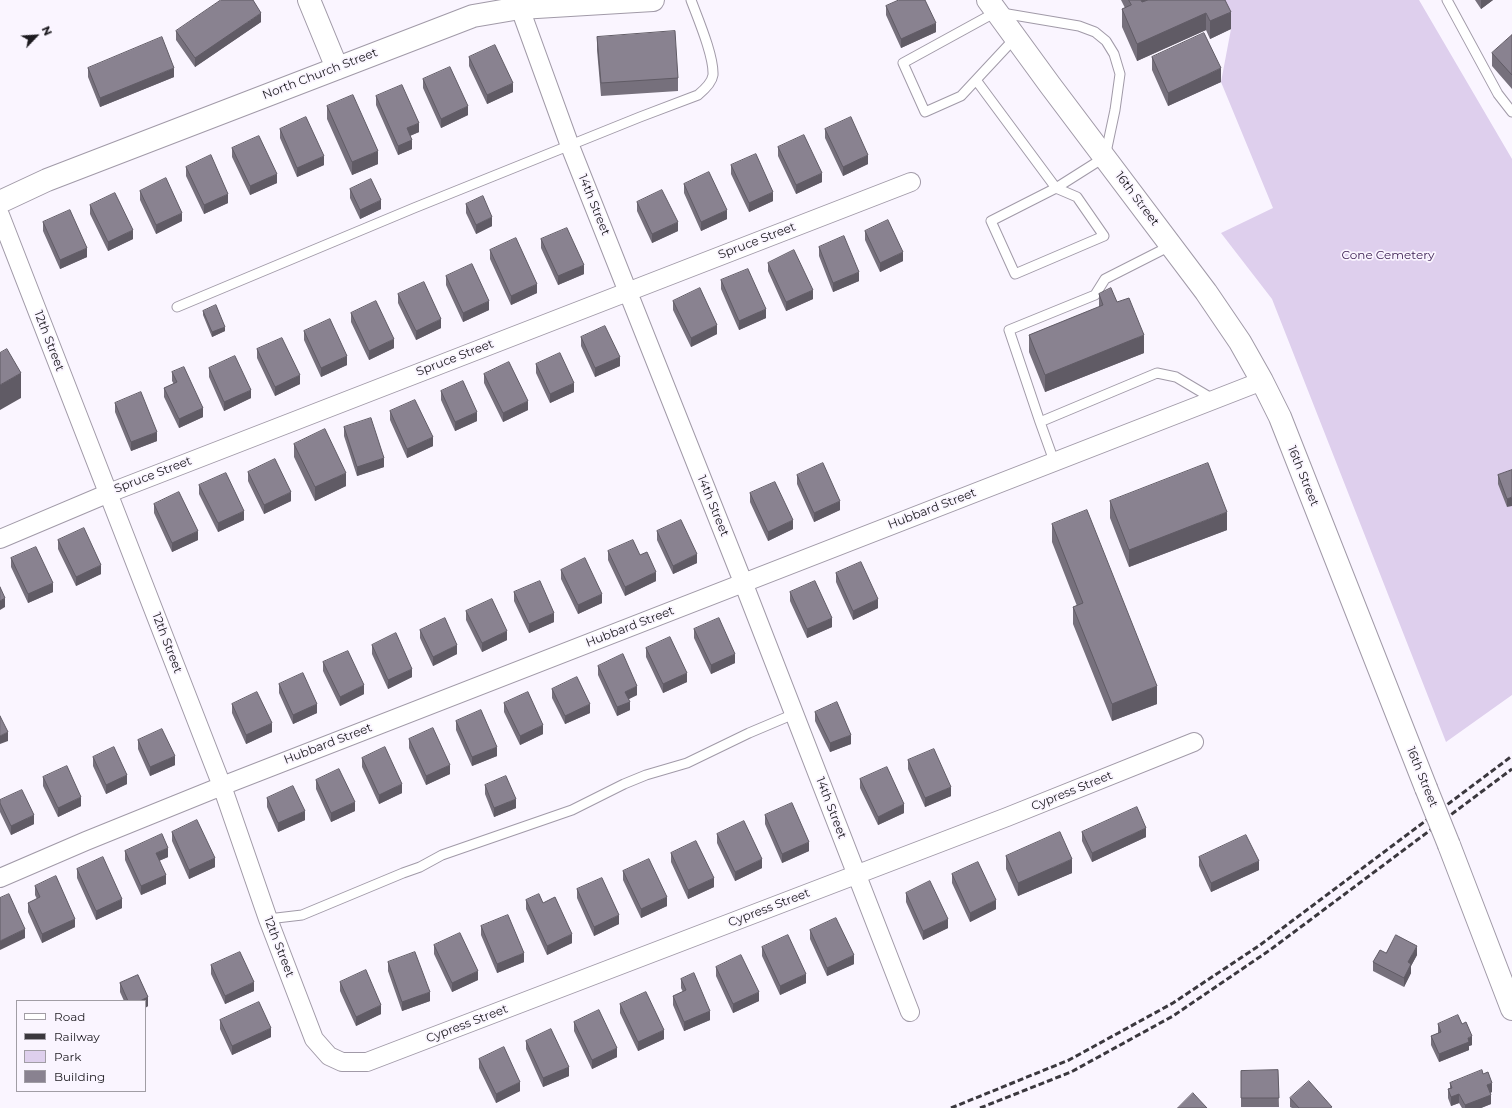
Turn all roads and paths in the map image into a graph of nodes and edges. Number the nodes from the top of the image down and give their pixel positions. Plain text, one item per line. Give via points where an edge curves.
1 (309, 0) edge
2 (653, 0) edge
3 (691, 0) edge
4 (1447, 0) edge
5 (583, 2) edge
6 (519, 4) edge
7 (992, 6) edge
8 (1016, 38) junction
9 (337, 68) junction
10 (976, 80) junction
11 (1512, 112) edge
12 (570, 146) junction
13 (1105, 157) junction
14 (911, 182) dead end
15 (1056, 188) junction
16 (0, 202) edge
17 (0, 215) edge
18 (1172, 245) junction
19 (628, 291) junction
20 (177, 307) dead end
21 (1262, 381) junction
22 (1213, 399) junction
23 (1040, 422) junction
24 (1054, 461) junction
25 (109, 492) junction
26 (0, 539) edge
27 (744, 582) junction
28 (794, 714) junction
29 (1194, 742) dead end
30 (222, 786) junction
31 (857, 874) junction
32 (0, 878) edge
33 (268, 919) junction
34 (1512, 1009) edge
35 (910, 1012) dead end
36 (342, 1062) joint

1 - 9 street
2 - 5 street, North Church Street
3 - 12 lane via 710,57 713,76 705,89 698,95
4 - 11 lane via 1498,94
5 - 6 street, North Church Street
6 - 9 street, North Church Street via 473,16
6 - 12 street, 14th Street
7 - 8 street, 16th Street
7 - 10 lane via 904,63 925,112 961,96
7 - 13 lane via 1079,26 1095,32 1106,41 1114,54 1120,74
8 - 10 lane
8 - 13 street, 16th Street
9 - 16 street, North Church Street via 47,180
10 - 15 lane
12 - 19 street, 14th Street
12 - 20 lane
13 - 15 lane
13 - 18 street, 16th Street
14 - 19 street, Spruce Street
15 - 15 lane via 992,221 1015,274 1104,236 1077,197
17 - 25 street, 12th Street
18 - 21 street, 16th Street via 1240,342
18 - 23 lane via 1105,279 1095,295 1009,330
19 - 25 street, Spruce Street
19 - 27 street, 14th Street
21 - 22 street, Hubbard Street
21 - 34 street, 16th Street, bridge via 1280,417
22 - 23 lane via 1176,377 1157,373
22 - 24 street, Hubbard Street
23 - 24 lane
24 - 27 street, Hubbard Street
25 - 26 street, Spruce Street
25 - 30 street, 12th Street
27 - 28 street, 14th Street
27 - 30 street, Hubbard Street
28 - 31 street, 14th Street
28 - 33 lane via 687,763 624,784 572,810 442,855 420,867 302,915
29 - 31 street, Cypress Street
30 - 32 street, Hubbard Street via 86,840
30 - 33 street, 12th Street
31 - 35 street, 14th Street
31 - 36 street, Cypress Street via 367,1062
33 - 36 street, 12th Street via 314,1039 329,1056

